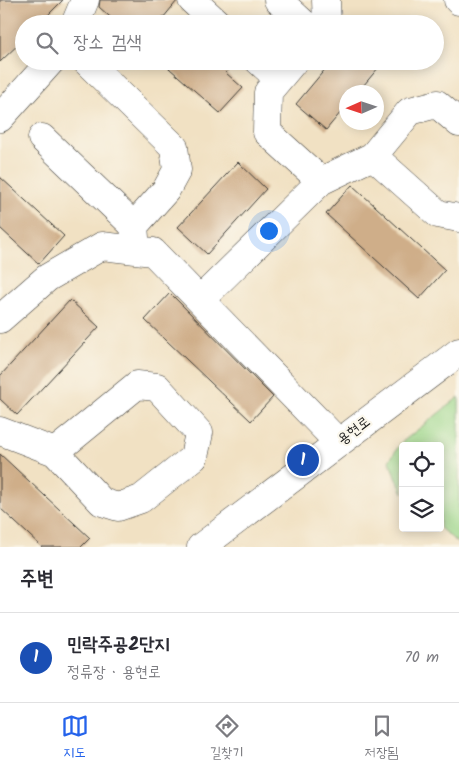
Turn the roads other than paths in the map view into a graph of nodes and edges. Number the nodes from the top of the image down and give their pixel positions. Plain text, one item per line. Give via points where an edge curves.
1 (85, 0) edge
2 (192, 0) edge
3 (278, 0) edge
4 (326, 0) edge
5 (79, 15) edge
6 (208, 15) edge
7 (294, 15) edge
8 (327, 15) edge
9 (42, 70) edge
10 (95, 70) edge
11 (287, 70) edge
12 (0, 118) edge
13 (459, 123) edge
14 (42, 138) dead end
15 (373, 156) junction
16 (321, 182) junction
17 (459, 218) edge
18 (135, 238) junction
19 (200, 300) junction
20 (0, 319) edge
21 (459, 352) edge
22 (0, 431) edge
23 (339, 443) junction
24 (55, 452) junction
25 (205, 546) edge

1 - 5 street
2 - 6 street
3 - 7 street
4 - 8 street
9 - 12 street
10 - 18 street via 174,147 176,170
11 - 16 street via 268,92 267,132
13 - 15 street via 437,104 410,111
14 - 18 street
15 - 16 street
15 - 17 street via 438,214
16 - 19 street
18 - 19 street
18 - 20 street via 102,246 46,278
19 - 23 street
21 - 23 street, 용현로
22 - 24 street
23 - 25 street, 용현로
24 - 24 street via 102,502 118,507 141,499 194,457 199,433 157,387 137,385

